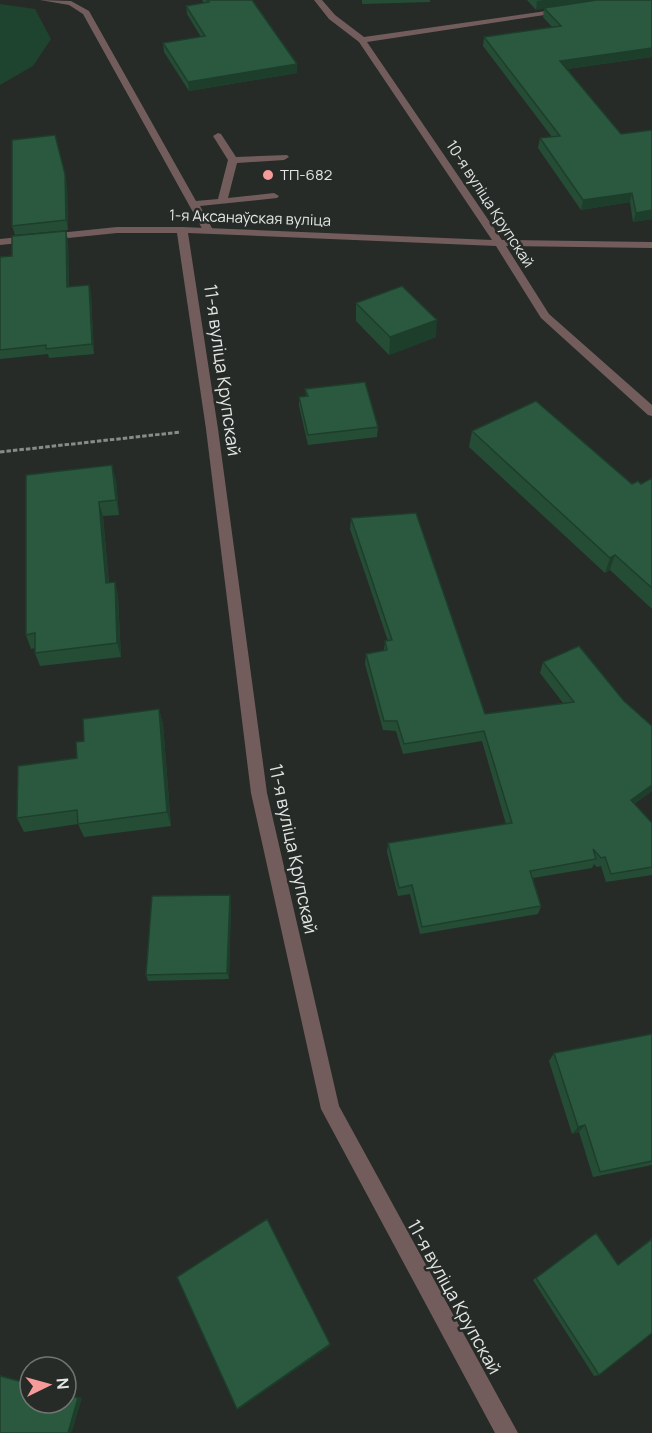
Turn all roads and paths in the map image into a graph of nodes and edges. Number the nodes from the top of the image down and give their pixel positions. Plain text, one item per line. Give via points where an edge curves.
1 (44, 0) edge
2 (318, 0) edge
3 (573, 9) edge
4 (362, 40) junction
5 (218, 136) dead end
6 (284, 157) dead end
7 (234, 160) junction
8 (274, 196) dead end
9 (222, 201) junction
10 (193, 204) junction
11 (182, 230) junction
12 (208, 230) junction
13 (0, 242) edge
14 (499, 243) junction
15 (652, 245) edge
16 (652, 412) edge
17 (212, 429) junction
18 (0, 452) edge
19 (507, 1433) edge

1 - 10 street via 71,3 86,13
2 - 4 street, 10-я вуліца Крупскай
3 - 4 street
4 - 14 street, 10-я вуліца Крупскай
5 - 7 street
6 - 7 street
7 - 9 street
8 - 9 street
9 - 10 street
10 - 12 street
11 - 12 street, 1-я Аксанаўская вуліца
11 - 13 street, 1-я Аксанаўская вуліца via 117,230
11 - 17 street, 11-я вуліца Крупскай
12 - 14 street, 1-я Аксанаўская вуліца
14 - 15 street, 1-я Аксанаўская вуліца
14 - 16 street, 10-я вуліца Крупскай via 545,316
17 - 18 path
17 - 19 street, 11-я вуліца Крупскай via 259,793 330,1109

